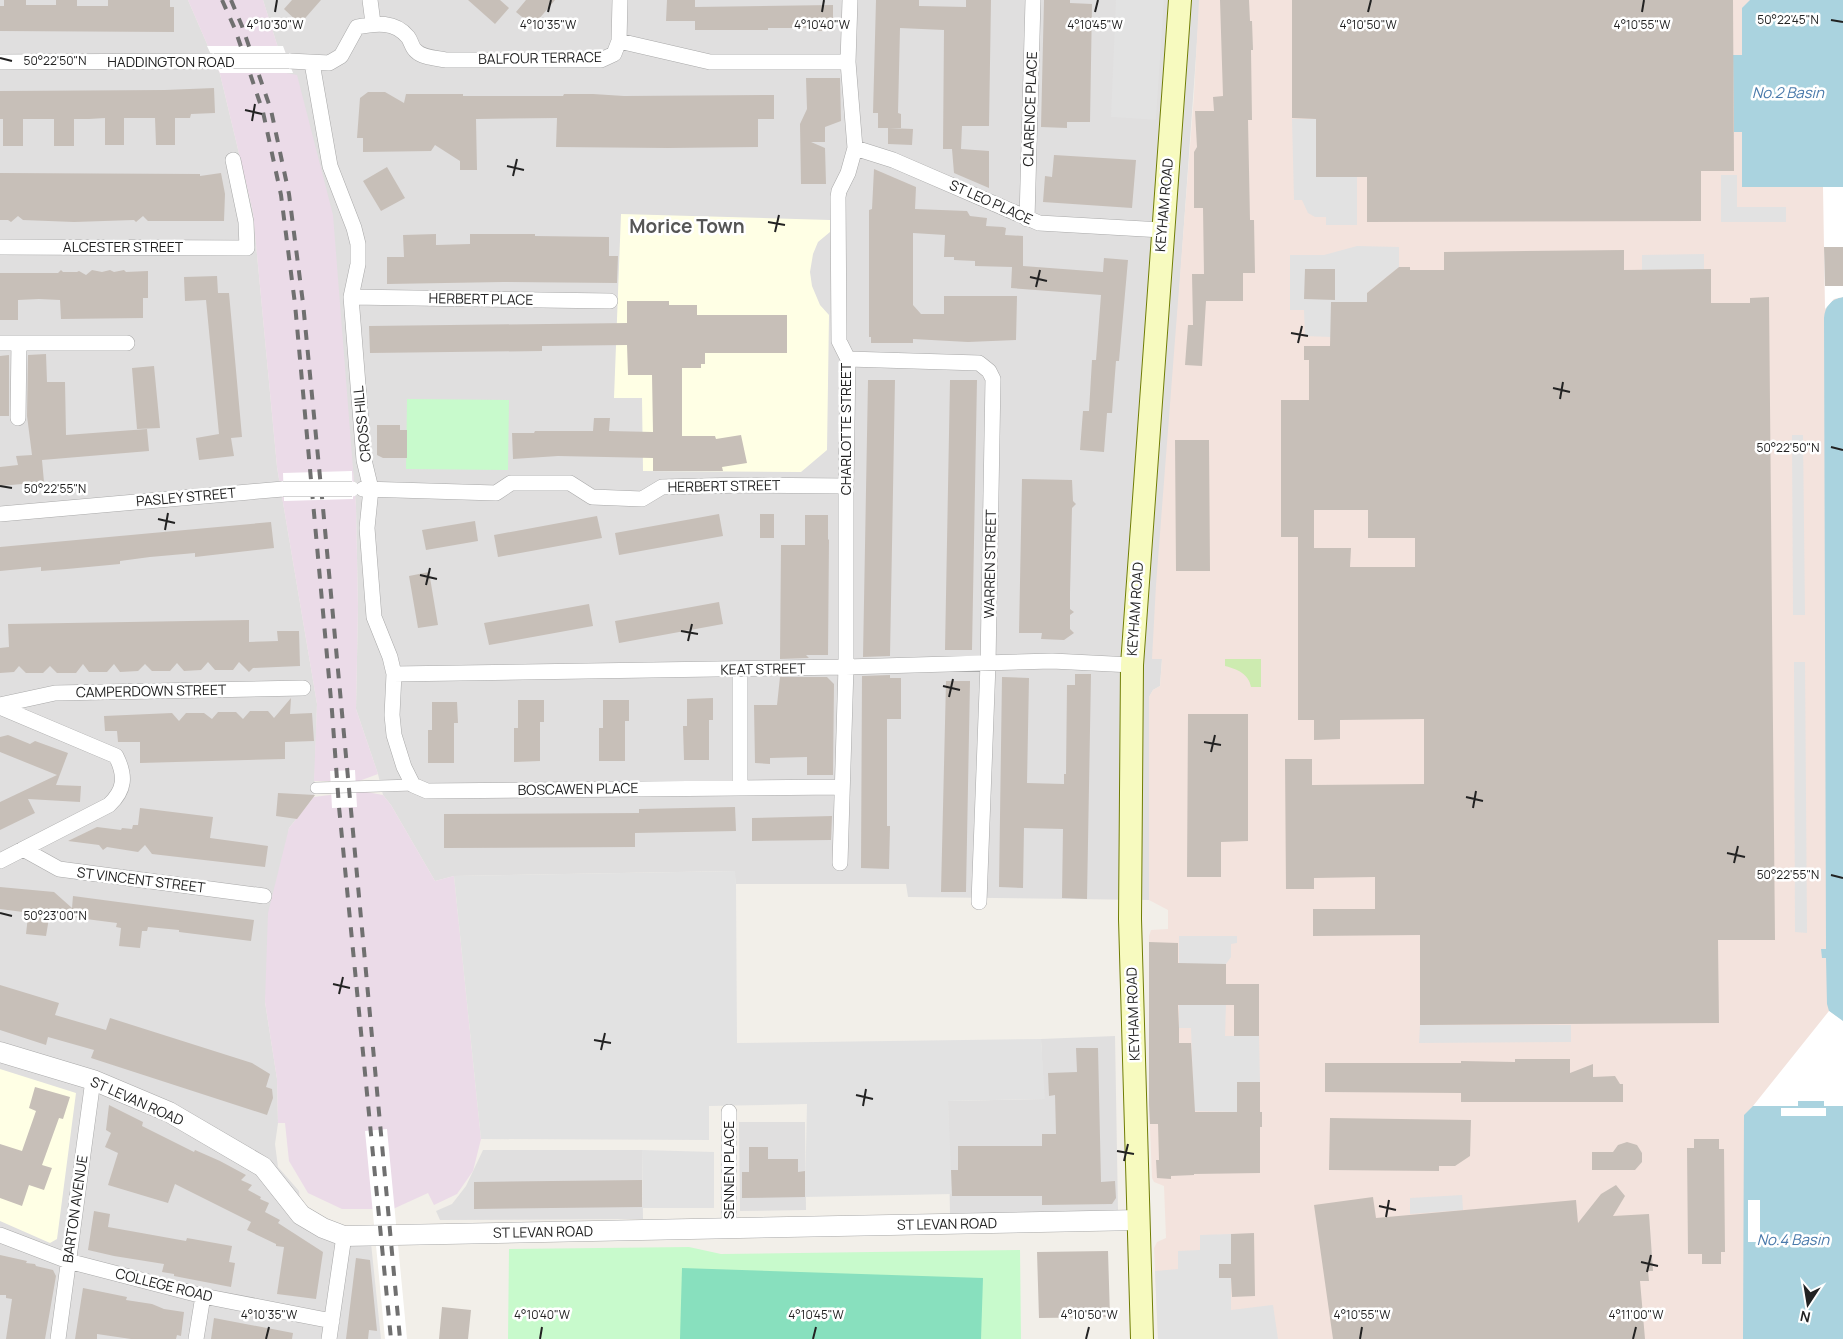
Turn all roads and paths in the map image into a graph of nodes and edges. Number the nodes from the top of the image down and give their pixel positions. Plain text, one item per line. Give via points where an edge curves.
1 (370, 0) edge
2 (620, 0) edge
3 (850, 0) edge
4 (1033, 0) edge
5 (1180, 0) edge
6 (373, 23) junction
7 (619, 41) junction
8 (0, 62) edge
9 (848, 62) junction
10 (312, 63) junction
11 (855, 148) junction
12 (233, 160) dead end
13 (1027, 219) junction
14 (1162, 230) junction
15 (0, 247) edge
16 (351, 297) junction
17 (610, 301) dead end
18 (19, 343) junction
19 (127, 343) dead end
20 (0, 344) edge
21 (848, 359) junction
22 (18, 418) dead end
23 (846, 486) junction
24 (372, 489) junction
25 (0, 514) edge
26 (988, 664) junction
27 (1132, 665) junction
28 (846, 667) junction
29 (740, 669) junction
30 (394, 674) junction
31 (303, 688) dead end
32 (0, 706) edge
33 (413, 785) junction
34 (842, 787) junction
35 (316, 788) dead end
36 (740, 788) junction
37 (23, 849) junction
38 (0, 861) edge
39 (840, 864) dead end
40 (264, 896) dead end
41 (979, 902) dead end
42 (0, 1052) edge
43 (93, 1080) junction
44 (729, 1112) dead end
45 (1139, 1220) junction
46 (729, 1229) junction
47 (0, 1235) edge
48 (344, 1236) junction
49 (68, 1261) junction
50 (203, 1296) junction
51 (332, 1320) junction
52 (58, 1339) edge
53 (196, 1339) edge
54 (329, 1339) edge
55 (1142, 1339) edge

1 - 6 street
2 - 7 street
3 - 9 street, CHARLOTTE STREET
4 - 13 street, CLARENCE PLACE
5 - 14 main road, KEYHAM ROAD
6 - 7 street, BALFOUR TERRACE via 397,26 416,51 446,60 602,60 614,54
6 - 10 street via 357,27 341,56 330,62
7 - 9 street, BALFOUR TERRACE via 710,62
8 - 10 street, HADDINGTON ROAD, bridge
9 - 11 street, CHARLOTTE STREET
10 - 16 street, CROSS HILL via 330,166 358,244 358,264
11 - 13 street, ST LEO PLACE via 893,160
11 - 21 street, CHARLOTTE STREET via 838,197 839,341
12 - 15 street, ALCESTER STREET via 246,222 247,248
13 - 14 street, ST LEO PLACE via 1039,223
14 - 27 main road, KEYHAM ROAD
16 - 17 street, HERBERT PLACE
16 - 24 street, CROSS HILL via 364,460
18 - 19 street
18 - 20 street
18 - 22 street
21 - 23 street, CHARLOTTE STREET
21 - 26 street, WARREN STREET via 979,363 989,370 993,379
23 - 24 street, HERBERT STREET via 745,484 662,487 642,499 592,497 570,483 511,483 496,493
23 - 28 street, CHARLOTTE STREET
24 - 25 street, PASLEY STREET, bridge via 284,489
24 - 30 street, CROSS HILL via 368,528 374,618
26 - 27 street, KEAT STREET via 1052,661
26 - 28 street, KEAT STREET
26 - 41 street, WARREN STREET
27 - 45 main road, KEYHAM ROAD via 1130,909
28 - 29 street, KEAT STREET
28 - 34 street, CHARLOTTE STREET
29 - 30 street, KEAT STREET
29 - 36 street
30 - 33 street, CROSS HILL via 394,735
31 - 32 street, CAMPERDOWN STREET via 55,692
32 - 37 street, CAMPERDOWN STREET via 116,756 122,768 120,795 109,805
33 - 35 street, BOSCAWEN PLACE
33 - 36 street, BOSCAWEN PLACE via 426,791
34 - 36 street, BOSCAWEN PLACE
34 - 39 street, CHARLOTTE STREET
37 - 38 street
37 - 40 street, ST VINCENT STREET via 59,870
42 - 43 street, ST LEVAN ROAD
43 - 48 street, ST LEVAN ROAD via 170,1112 263,1167 302,1215 322,1228
43 - 49 street, BARTON AVENUE
44 - 46 street, SENNEN PLACE
45 - 46 street, ST LEVAN ROAD
45 - 55 main road, KEYHAM ROAD
46 - 48 street, ST LEVAN ROAD
47 - 49 street, COLLEGE ROAD
48 - 51 street
49 - 50 street, COLLEGE ROAD
49 - 52 street, BARTON AVENUE
50 - 51 street, COLLEGE ROAD
50 - 53 street
51 - 54 street

